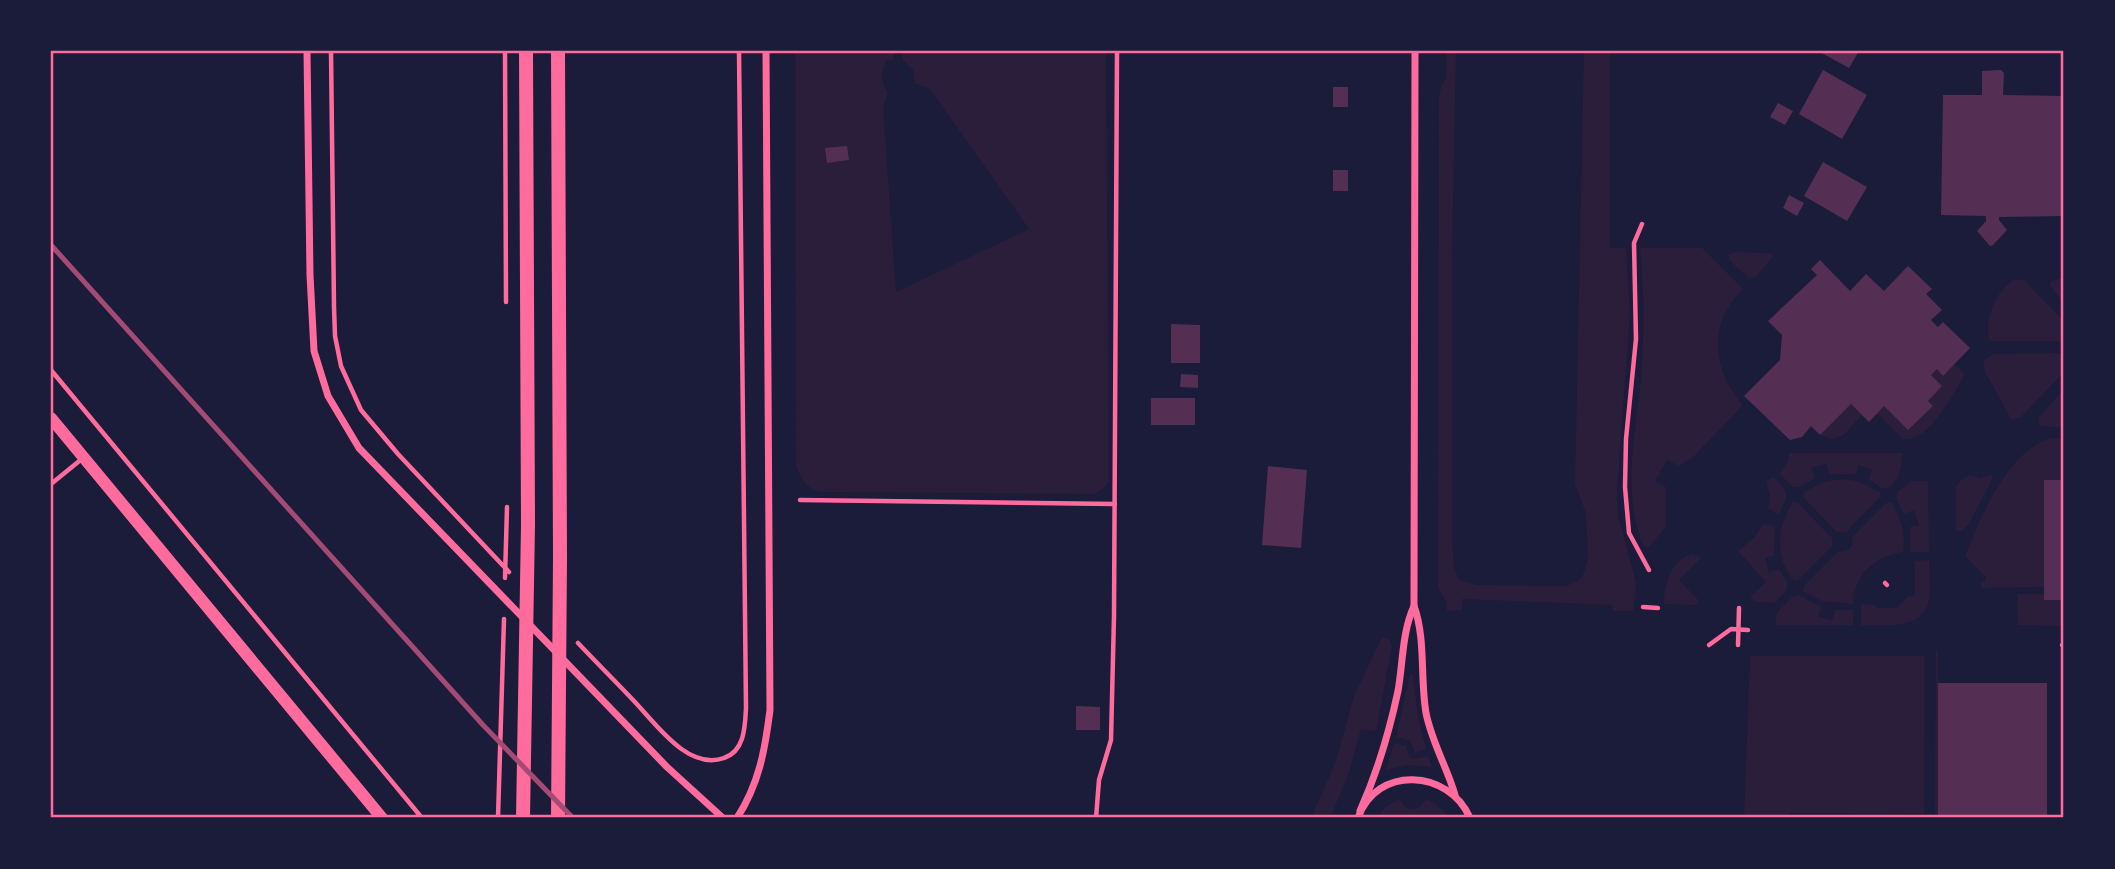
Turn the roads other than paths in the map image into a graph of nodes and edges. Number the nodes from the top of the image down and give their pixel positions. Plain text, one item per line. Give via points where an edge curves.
1 (307, 51) edge
2 (526, 51) edge
3 (558, 51) edge
4 (766, 51) edge
5 (1415, 51) edge
6 (51, 418) edge
7 (84, 457) junction
8 (51, 484) edge
9 (1414, 606) junction
10 (1455, 795) junction
11 (1359, 815) edge
12 (382, 818) edge
13 (523, 818) edge
14 (558, 818) edge
15 (723, 818) edge
16 (737, 818) edge
17 (1470, 818) edge

1 - 15 street via 314,351 328,396 343,424 359,448 667,767
2 - 13 main road via 528,525
3 - 14 main road
4 - 16 street via 770,710 761,767
5 - 9 street
6 - 7 street
7 - 8 lane
7 - 12 street
9 - 10 street via 1420,623 1427,717
9 - 11 street via 1406,622 1388,731
10 - 11 street via 1422,779 1404,780 1378,791
10 - 17 street

